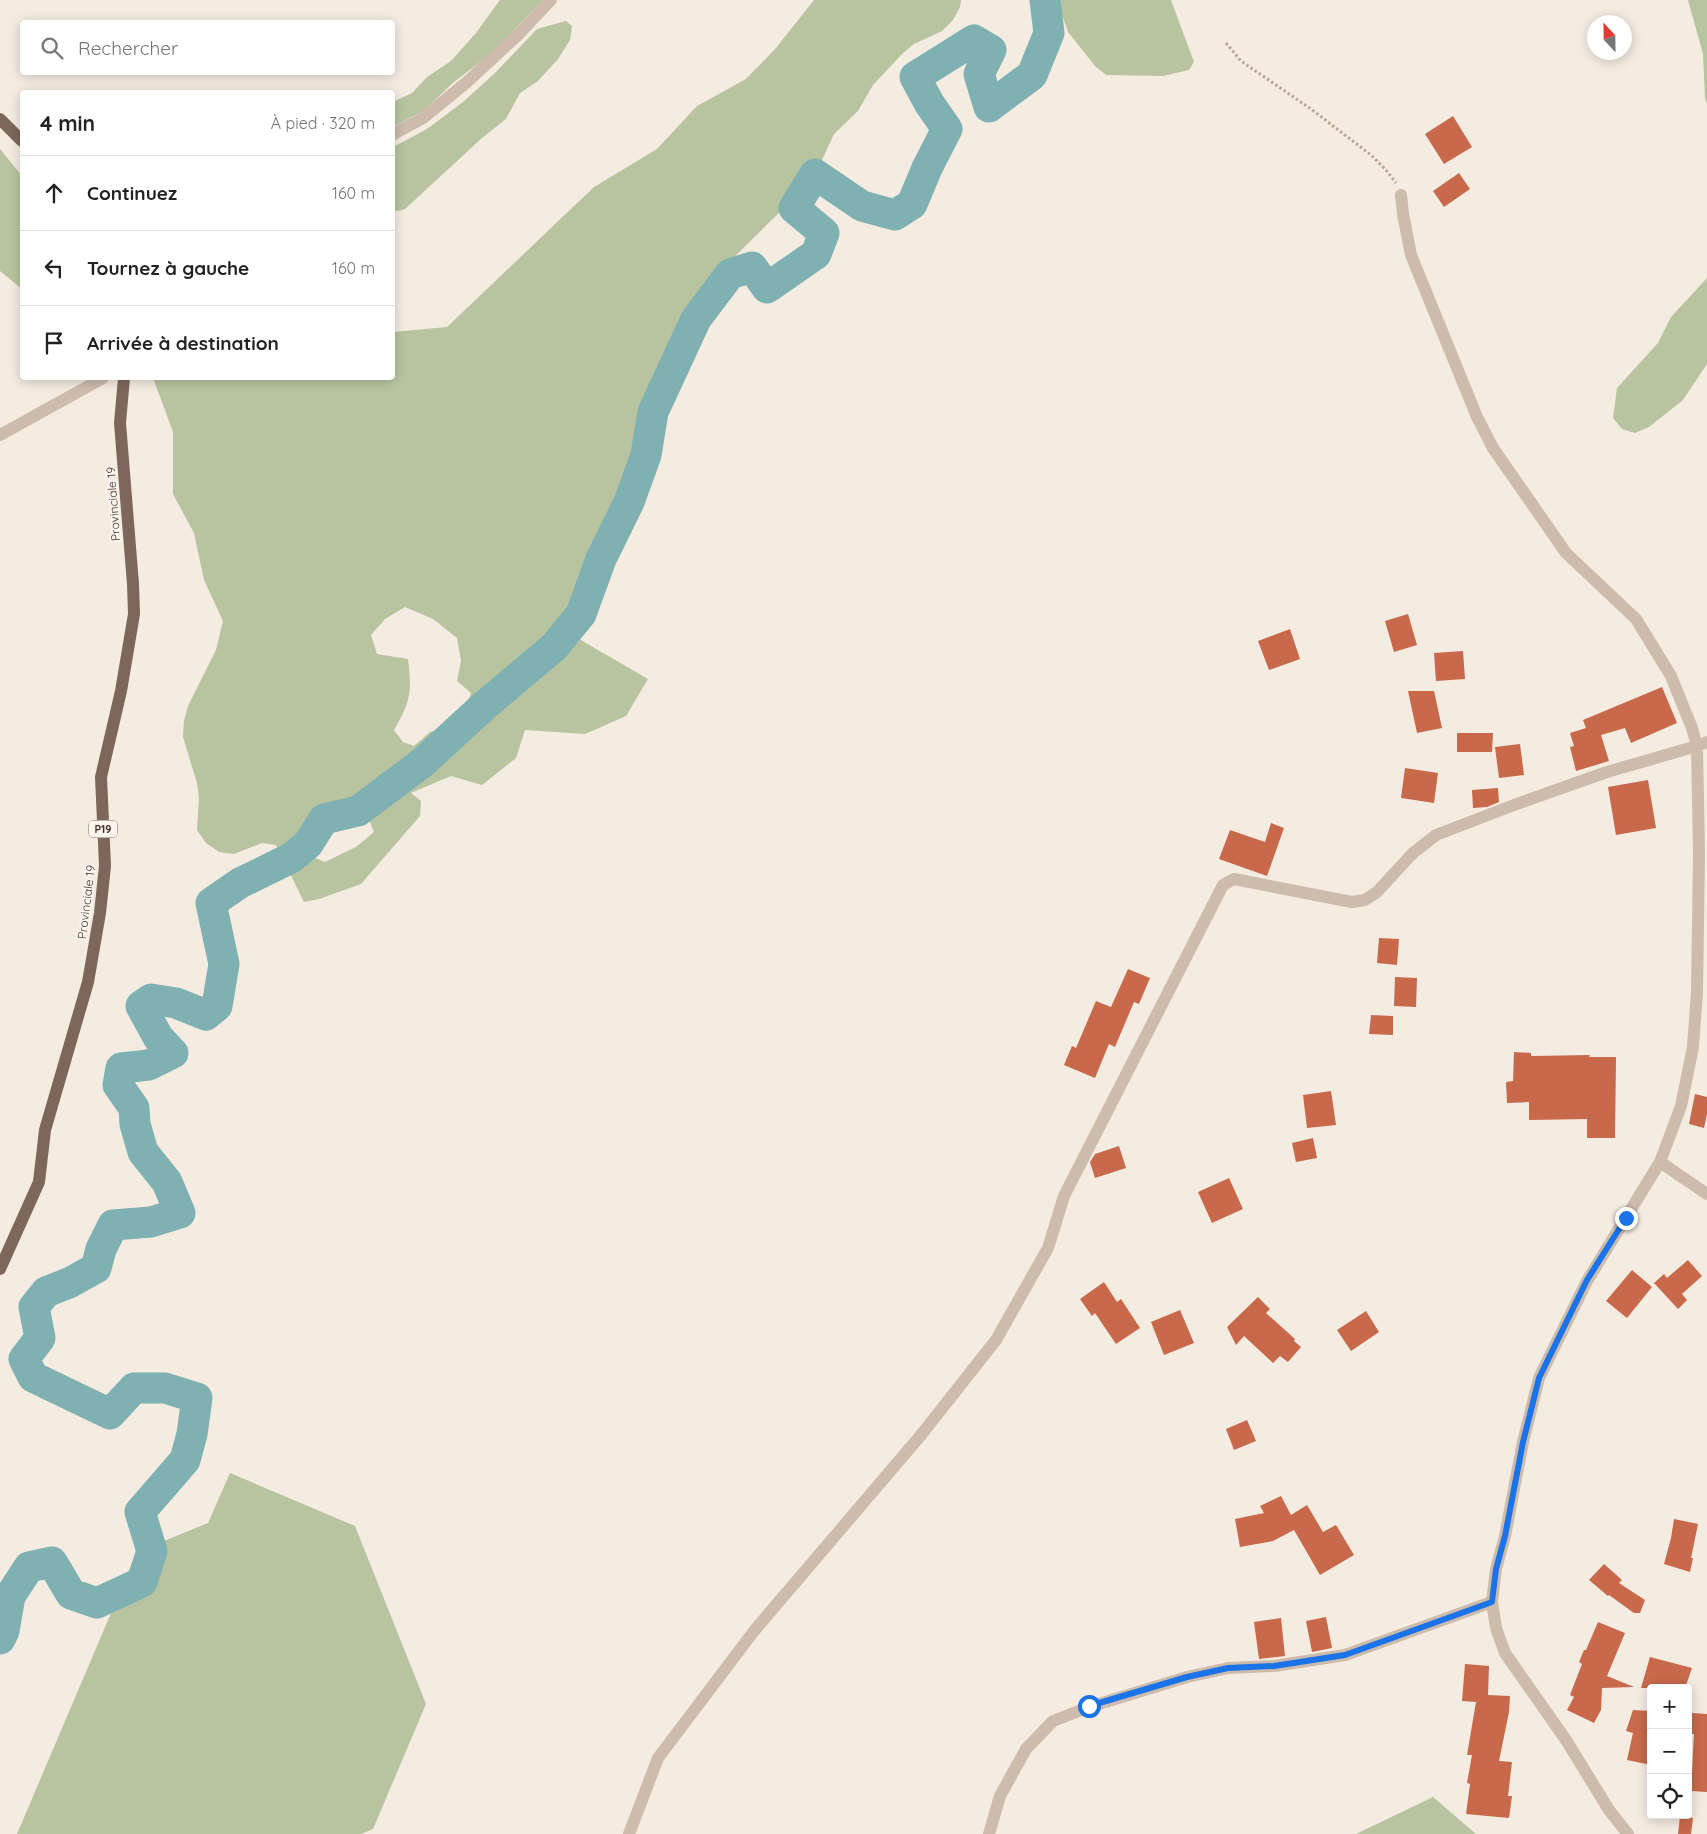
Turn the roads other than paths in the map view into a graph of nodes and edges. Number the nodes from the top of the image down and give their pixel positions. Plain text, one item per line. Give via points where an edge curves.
1 (551, 0) edge
2 (0, 119) edge
3 (395, 133) edge
4 (20, 139) edge
5 (1402, 195) road end
6 (100, 380) edge
7 (124, 380) edge
8 (0, 434) edge
9 (1702, 744) edge
10 (1660, 1162) junction
11 (1707, 1194) edge
12 (0, 1269) edge
13 (1492, 1602) junction
14 (629, 1834) edge
15 (989, 1834) edge
16 (1628, 1834) edge

1 - 3 street via 520,34 467,82 423,118
2 - 4 main road
5 - 9 street via 1411,255 1477,417 1493,448 1566,553 1636,619 1672,676 1692,728
6 - 8 street
7 - 12 main road, Provinciale 19 / P19 via 120,423 134,614 102,777 105,866 100,913 88,982 45,1130 38,1182
9 - 10 street via 1693,1047 1681,1106
9 - 14 street via 1589,779 1436,835 1365,900 1352,902 1234,879 1223,885 1064,1196 1048,1248 996,1340 921,1435 754,1632 658,1758
10 - 11 street
10 - 13 street via 1587,1280 1539,1378 1496,1569
13 - 15 street via 1345,1655 1212,1671 1089,1706 1053,1721 1026,1749 1000,1796
13 - 16 street via 1496,1628 1505,1653 1566,1740 1608,1810

